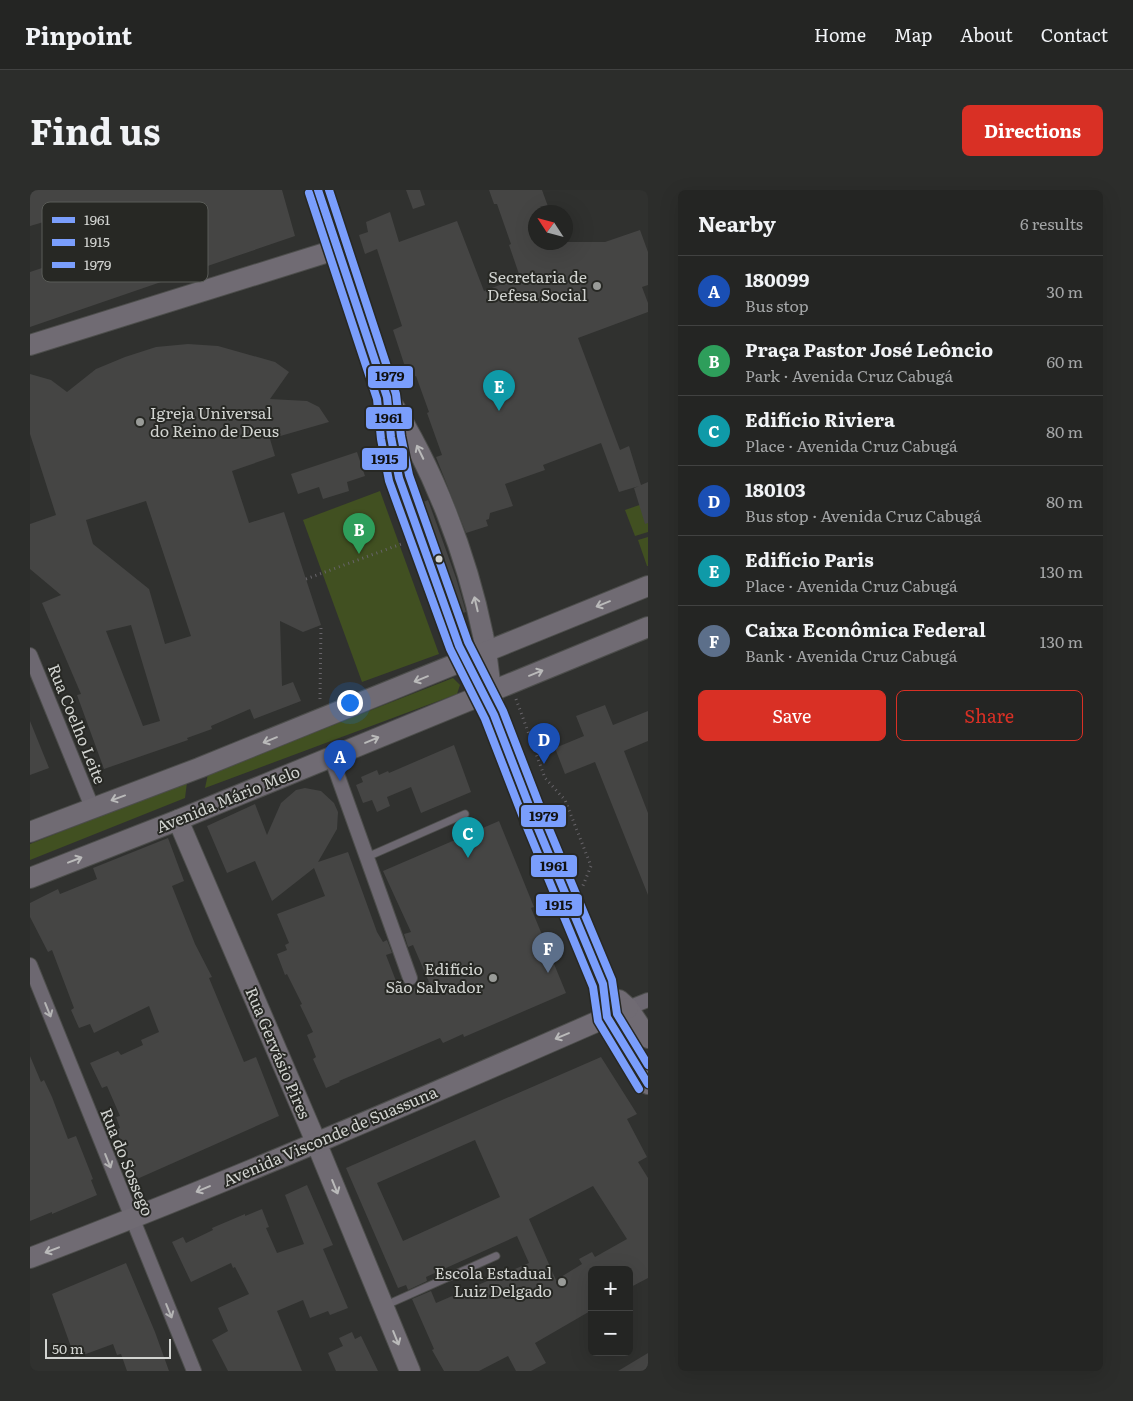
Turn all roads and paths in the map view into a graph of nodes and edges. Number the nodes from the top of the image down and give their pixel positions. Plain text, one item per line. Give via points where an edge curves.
1 (318, 190) edge
2 (338, 249) junction
3 (30, 345) edge
4 (387, 397) junction
5 (420, 538) junction
6 (306, 579) dead end
7 (648, 586) edge
8 (322, 625) dead end
9 (648, 627) edge
10 (486, 652) junction
11 (30, 654) edge
12 (466, 660) junction
13 (487, 693) junction
14 (515, 695) dead end
15 (320, 720) junction
16 (331, 757) junction
17 (92, 807) junction
18 (465, 814) dead end
19 (178, 820) junction
20 (30, 832) edge
21 (367, 857) junction
22 (30, 878) edge
23 (566, 895) junction
24 (30, 965) edge
25 (410, 978) dead end
26 (604, 984) junction
27 (648, 1000) edge
28 (628, 1008) junction
29 (606, 1017) junction
30 (648, 1038) edge
31 (648, 1084) edge
32 (316, 1142) junction
33 (132, 1219) junction
34 (496, 1256) dead end
35 (30, 1258) edge
36 (384, 1306) junction
37 (194, 1371) edge
38 (410, 1371) edge

1 - 2 main road
2 - 3 main road
2 - 4 main road
4 - 5 main road via 399,478
10 -> 4 main road via 474,596 434,486 410,433
5 - 6 path
5 - 12 main road
7 -> 10 main road
8 - 15 path
13 -> 9 main road, Avenida Mário Melo
10 - 12 main road
10 - 13 main road
11 - 17 street, Rua Coelho Leite
12 - 13 main road
12 -> 15 main road
16 -> 13 main road, Avenida Mário Melo
13 - 23 main road
14 - 23 path via 545,778 565,800 591,866 584,887
15 -> 17 main road
16 - 19 main road, Avenida Mário Melo
16 - 21 street
17 - 20 main road
18 - 21 lane
22 -> 19 main road, Avenida Mário Melo
19 - 32 main road, Rua Gervásio Pires
21 - 25 street
23 - 26 main road
24 -> 33 street, Rua do Sossego
26 - 28 main road
26 - 29 main road
27 - 28 street
28 - 29 main road, Avenida Visconde de Suassuna
28 - 30 main road
29 - 31 main road
29 -> 32 main road, Avenida Visconde de Suassuna
32 -> 33 main road, Avenida Visconde de Suassuna
32 -> 36 main road, Rua Gervásio Pires
33 -> 35 main road, Avenida Visconde de Suassuna
33 -> 37 street, Rua do Sossego
34 - 36 lane
36 -> 38 main road, Rua Gervásio Pires

